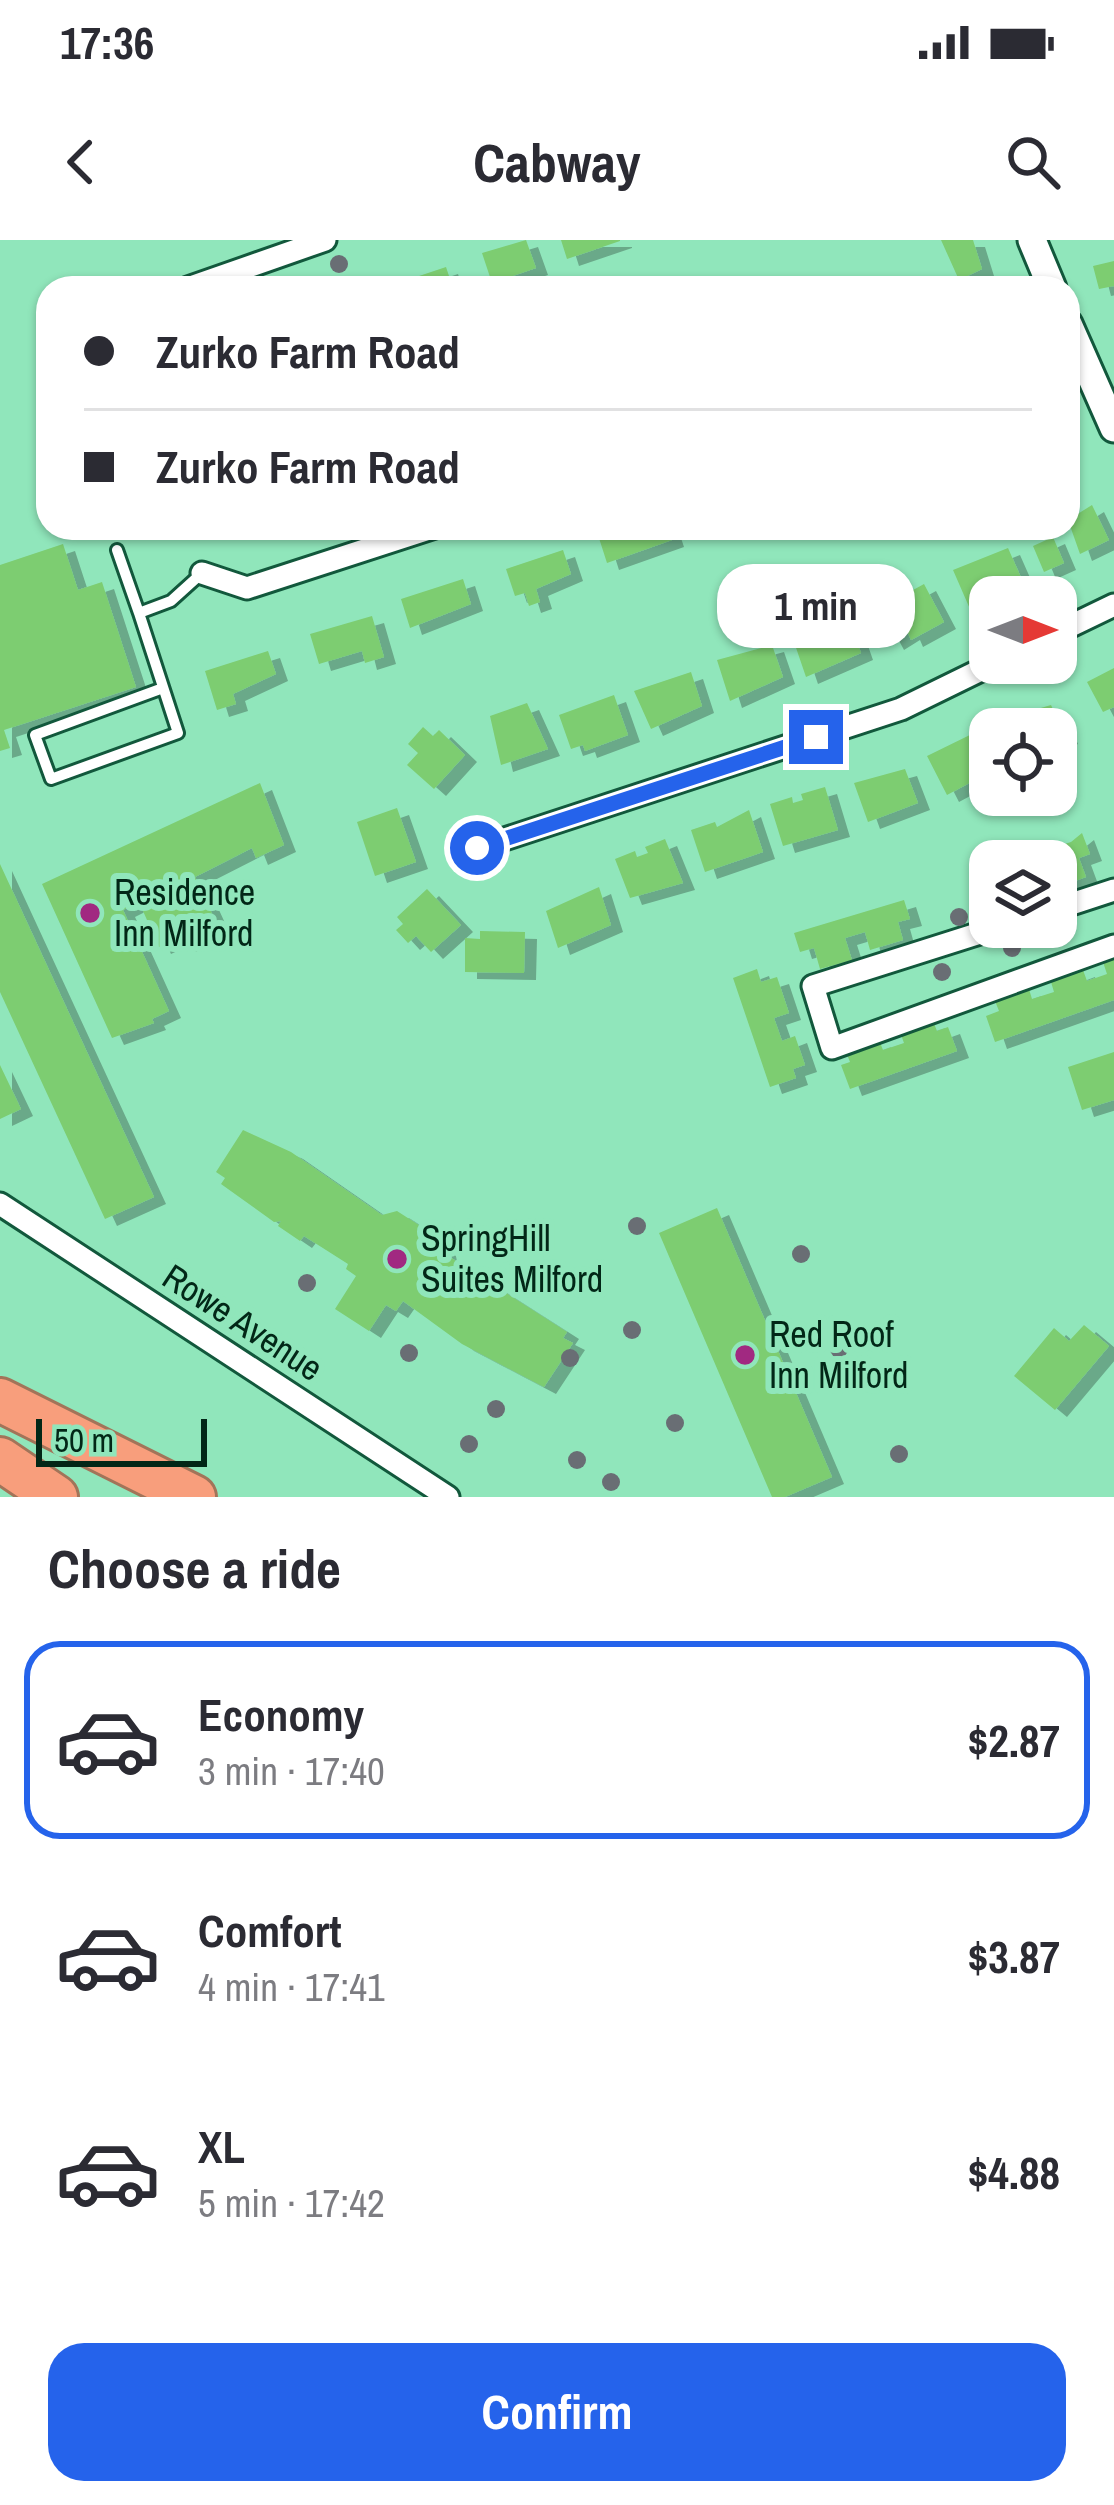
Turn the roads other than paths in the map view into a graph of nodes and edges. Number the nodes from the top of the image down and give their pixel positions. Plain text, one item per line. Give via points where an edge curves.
1 (325, 240) edge
2 (1032, 240) edge
3 (222, 276) edge
4 (1047, 276) edge
5 (1080, 351) edge
6 (1114, 428) edge
7 (395, 540) edge
8 (117, 550) dead end
9 (202, 573) joint
10 (1114, 605) edge
11 (139, 613) junction
12 (1077, 623) edge
13 (969, 676) edge
14 (163, 688) junction
15 (477, 848) dead end
16 (1114, 890) edge
17 (1077, 902) edge
18 (969, 937) edge
19 (1114, 946) edge
20 (0, 1204) edge
21 (0, 1401) edge
22 (0, 1463) edge
23 (33, 1497) edge
24 (56, 1497) edge
25 (151, 1497) edge
26 (194, 1497) edge
27 (448, 1497) edge

1 - 3 street
2 - 4 street
5 - 6 street
7 - 9 street via 247,588
8 - 11 lane
9 - 11 lane via 171,601
10 - 12 street
11 - 14 lane
13 - 15 street via 901,709
14 - 14 lane via 178,733 51,779 35,734
16 - 17 street
18 - 19 street via 813,986 832,1048
20 - 27 street, Rowe Avenue
21 - 25 highway
21 - 26 highway
22 - 23 highway
22 - 24 highway

